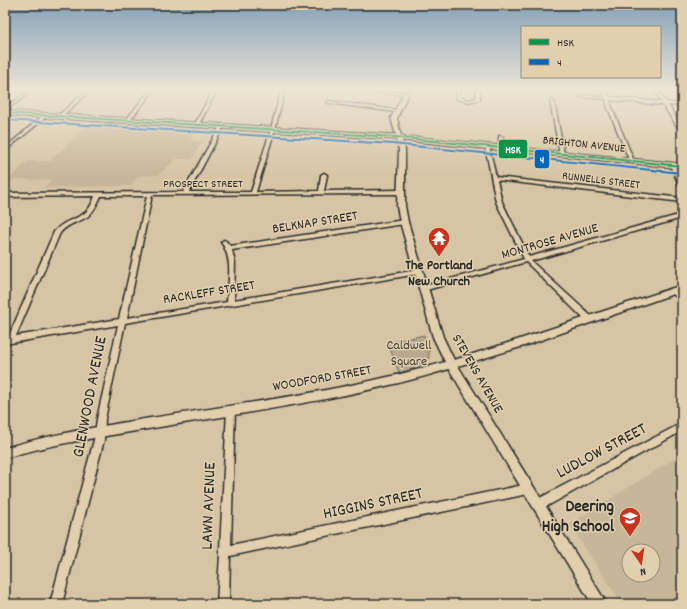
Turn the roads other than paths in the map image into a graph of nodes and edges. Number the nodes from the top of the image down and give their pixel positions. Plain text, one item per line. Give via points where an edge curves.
1 (42, 118) edge
2 (101, 118) edge
3 (200, 118) edge
4 (276, 118) edge
5 (394, 118) edge
6 (555, 118) edge
7 (614, 118) edge
8 (675, 118) edge
9 (128, 120) joint
10 (197, 124) junction
11 (222, 126) junction
12 (273, 129) junction
13 (682, 130) edge
14 (400, 137) junction
15 (501, 137) dead end
16 (487, 146) junction
17 (501, 148) junction
18 (5, 150) edge
19 (562, 154) junction
20 (632, 161) junction
21 (672, 165) junction
22 (682, 166) edge
23 (324, 175) dead end
24 (494, 178) junction
25 (682, 184) edge
26 (321, 192) junction
27 (401, 192) junction
28 (253, 193) junction
29 (150, 194) junction
30 (184, 194) junction
31 (5, 195) edge
32 (98, 196) junction
33 (682, 200) edge
34 (682, 216) edge
35 (404, 222) junction
36 (224, 242) dead end
37 (230, 248) junction
38 (528, 261) junction
39 (418, 272) junction
40 (682, 288) edge
41 (423, 289) junction
42 (673, 291) junction
43 (682, 298) edge
44 (230, 303) junction
45 (589, 319) junction
46 (122, 321) junction
47 (8, 340) edge
48 (452, 365) junction
49 (231, 410) junction
50 (682, 427) edge
51 (100, 432) junction
52 (5, 453) edge
53 (528, 489) junction
54 (538, 505) junction
55 (224, 552) junction
56 (56, 604) edge
57 (223, 604) edge
58 (600, 604) edge

1 - 18 street
2 - 9 main road, BRIGHTON AVENUE
3 - 10 street
4 - 12 street
5 - 14 main road, STEVENS AVENUE
6 - 19 street
7 - 20 street
8 - 13 street
9 - 10 main road, BRIGHTON AVENUE
10 - 11 main road, BRIGHTON AVENUE
11 - 12 main road, BRIGHTON AVENUE
11 - 30 street
12 - 14 main road, BRIGHTON AVENUE
12 - 28 street
14 - 16 main road, BRIGHTON AVENUE
14 - 27 main road, STEVENS AVENUE
15 - 17 street
16 - 17 main road, BRIGHTON AVENUE
16 - 24 street
17 - 19 main road, BRIGHTON AVENUE
19 - 20 main road, BRIGHTON AVENUE
20 - 21 main road, BRIGHTON AVENUE
21 - 22 main road, BRIGHTON AVENUE
21 - 25 street
23 - 26 street
24 - 33 street, RUNNELLS STREET
24 - 38 street via 504,215
26 - 27 street, PROSPECT STREET
26 - 28 street, PROSPECT STREET
27 - 35 main road, STEVENS AVENUE
28 - 30 street, PROSPECT STREET
29 - 30 street, PROSPECT STREET
29 - 32 street, PROSPECT STREET
29 - 46 street, GLENWOOD AVENUE
31 - 32 street, PROSPECT STREET
32 - 47 street via 92,211 61,226 57,232
34 - 38 street, MONTROSE AVENUE
35 - 37 street, BELKNAP STREET
35 - 39 main road, STEVENS AVENUE
36 - 37 street
37 - 44 street
38 - 41 street, MONTROSE AVENUE
38 - 45 street
39 - 41 main road, STEVENS AVENUE
39 - 44 street, RACKLEFF STREET
40 - 42 main road, WOODFORD STREET
41 - 48 main road, STEVENS AVENUE via 438,337
42 - 43 street
42 - 45 main road, WOODFORD STREET
44 - 46 street, RACKLEFF STREET
45 - 48 main road, WOODFORD STREET
46 - 47 street, RACKLEFF STREET
46 - 51 street, GLENWOOD AVENUE
48 - 49 main road, WOODFORD STREET via 360,388
48 - 53 main road, STEVENS AVENUE
49 - 51 main road, WOODFORD STREET
49 - 55 street, LAWN AVENUE
50 - 54 street, LUDLOW STREET
51 - 52 main road, WOODFORD STREET via 30,445
51 - 56 street, GLENWOOD AVENUE
53 - 54 main road, STEVENS AVENUE
53 - 55 street, HIGGINS STREET
54 - 58 main road, STEVENS AVENUE
55 - 57 street, LAWN AVENUE

